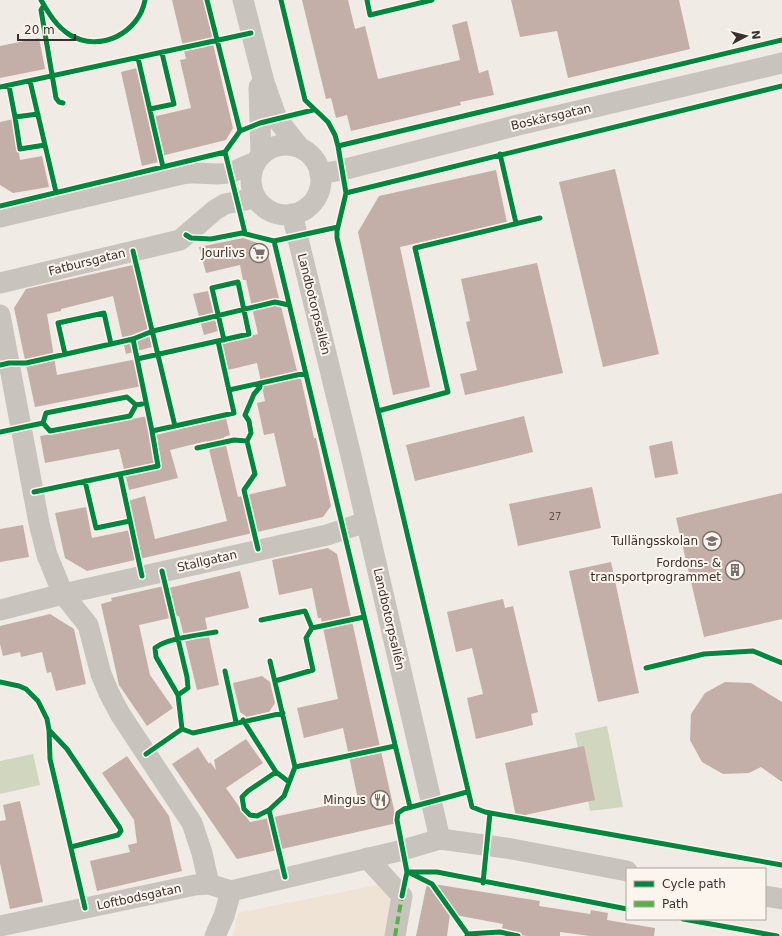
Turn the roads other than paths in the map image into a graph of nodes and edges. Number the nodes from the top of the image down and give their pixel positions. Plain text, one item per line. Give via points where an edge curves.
1 (244, 0) edge
2 (258, 58) junction
3 (782, 63) edge
4 (300, 148) junction
5 (258, 158) junction
6 (320, 174) junction
7 (256, 198) junction
8 (292, 214) junction
9 (0, 217) edge
10 (0, 283) edge
11 (0, 315) edge
12 (366, 522) junction
13 (63, 594) junction
14 (0, 610) edge
15 (440, 839) junction
16 (367, 858) junction
17 (626, 872) edge
18 (209, 884) junction
19 (231, 891) junction
20 (766, 896) edge
21 (782, 899) edge
22 (0, 926) edge
23 (215, 936) edge
24 (395, 936) edge

1 - 2 street
2 - 4 street via 277,119
2 - 5 street
3 - 6 street, Boskärsgatan
4 - 5 street via 279,145
4 - 6 street via 316,163
5 - 7 street via 251,178
5 - 9 street via 229,173 196,171
6 - 8 street via 320,188 314,200 304,209
7 - 8 street via 265,208 278,214
7 - 10 street, Fatbursgatan via 225,204 180,240
8 - 12 street, Landbotorpsallén
11 - 13 street via 39,524 47,555
12 - 13 street, Stallgatan via 327,534
12 - 15 street, Landbotorpsallén
13 - 14 street, Stallgatan
13 - 18 street via 88,625 101,674 120,714 192,823
15 - 16 street
15 - 17 street via 512,849
16 - 19 street
16 - 24 street via 402,896
18 - 19 street, Loftbodsgatan
18 - 22 street, Loftbodsgatan
19 - 23 street
20 - 21 street

